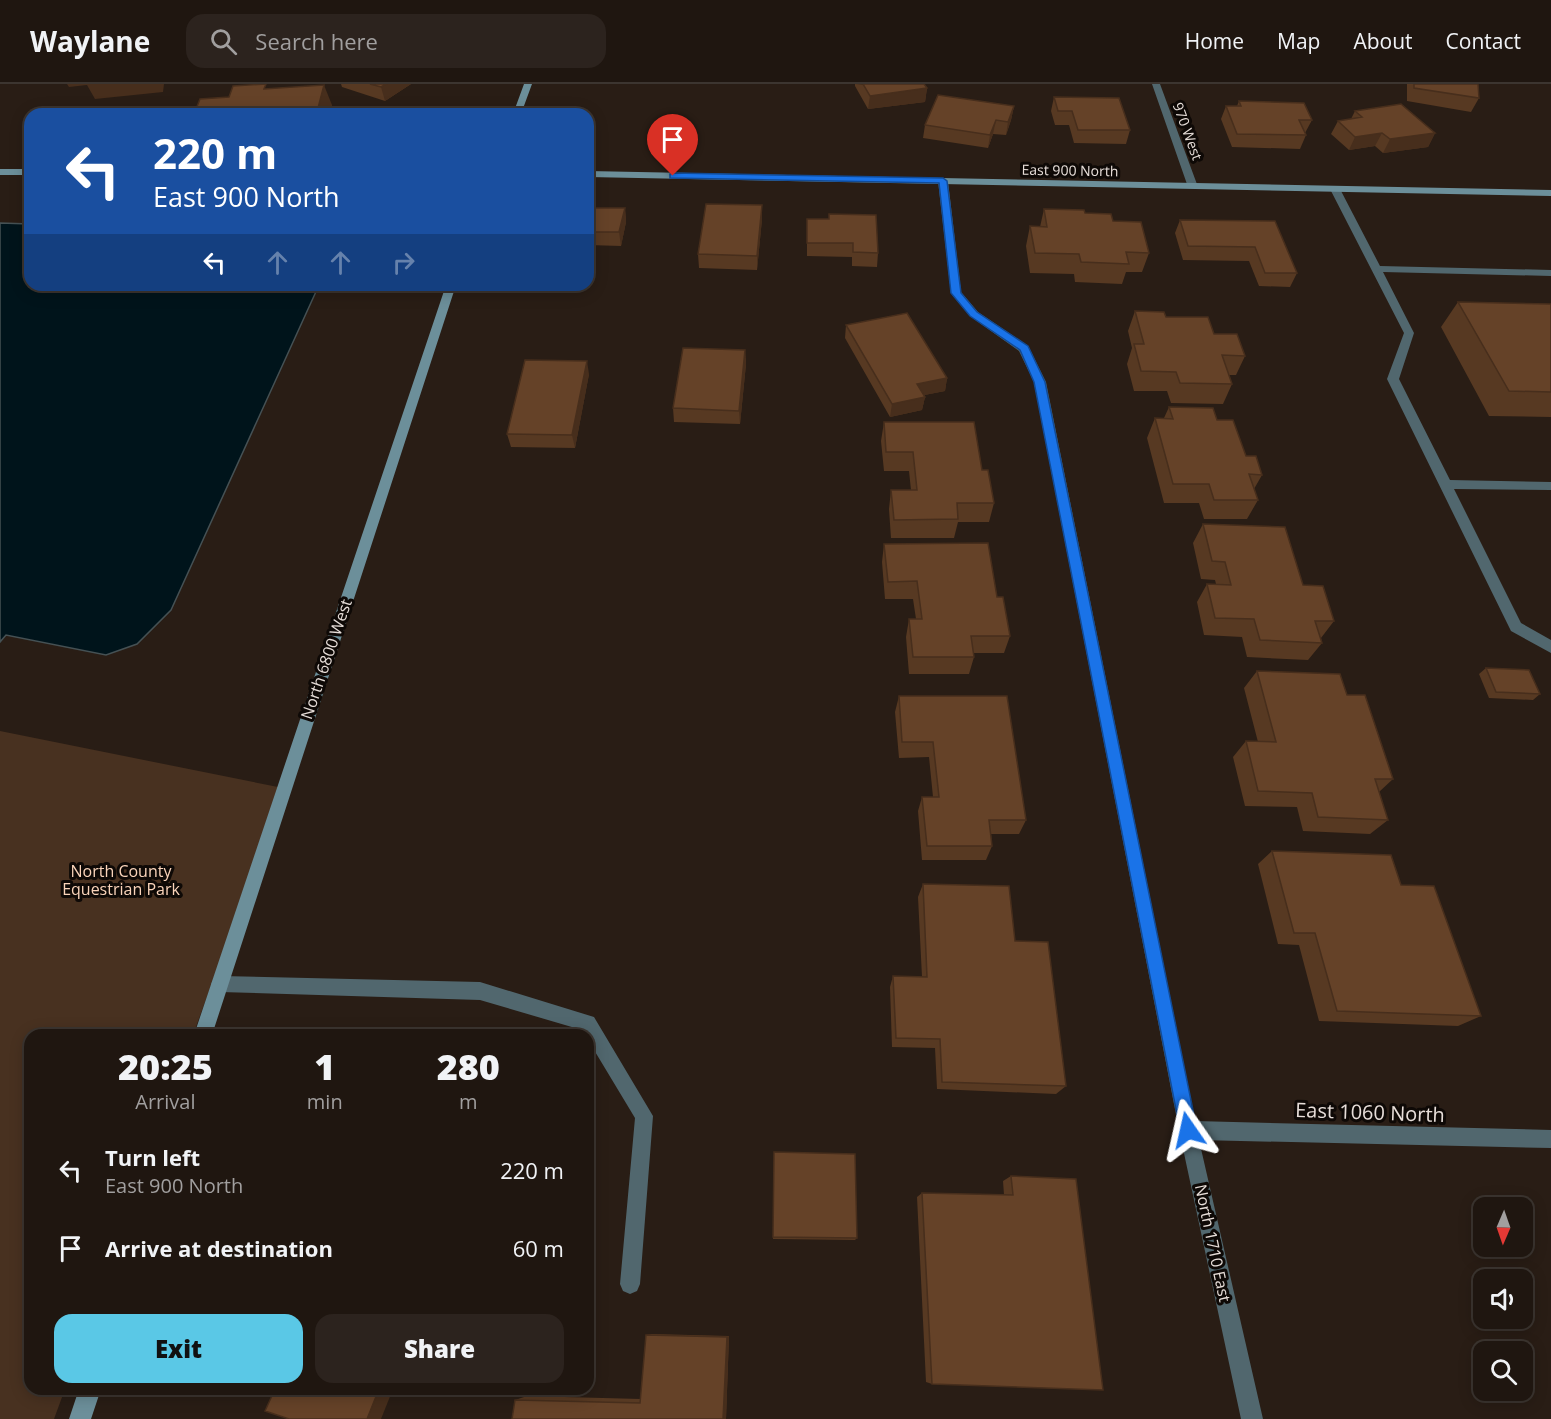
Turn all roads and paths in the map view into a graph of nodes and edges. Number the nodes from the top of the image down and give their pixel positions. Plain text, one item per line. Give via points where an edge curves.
1 (528, 84) edge
2 (1156, 84) edge
3 (519, 108) edge
4 (0, 172) edge
5 (24, 172) edge
6 (594, 174) edge
7 (943, 181) junction
8 (1193, 187) junction
9 (1335, 189) junction
10 (1551, 193) edge
11 (1377, 269) junction
12 (1551, 273) edge
13 (450, 291) edge
14 (1446, 484) junction
15 (1551, 486) edge
16 (1551, 646) edge
17 (220, 984) junction
18 (205, 1029) edge
19 (592, 1029) edge
20 (594, 1033) edge
21 (1188, 1130) junction
22 (1551, 1139) edge
23 (630, 1284) dead end
24 (88, 1395) edge
25 (80, 1419) edge
26 (1252, 1419) edge

1 - 3 street
2 - 8 street, 970 West
4 - 5 street
6 - 7 street, East 900 North
7 - 8 street, East 900 North
7 - 21 street, North 1710 East via 956,293 974,314 1024,349 1040,382
8 - 9 street, East 900 North
9 - 10 street, East 900 North
9 - 11 street
11 - 12 street
11 - 14 street via 1409,333 1393,379
13 - 17 street, North 6800 West
14 - 15 street
14 - 16 street via 1516,627
17 - 18 street, North 6800 West
17 - 19 street via 480,991 588,1023
20 - 23 street via 644,1116
21 - 22 street, East 1060 North
21 - 26 street, North 1710 East
24 - 25 street

